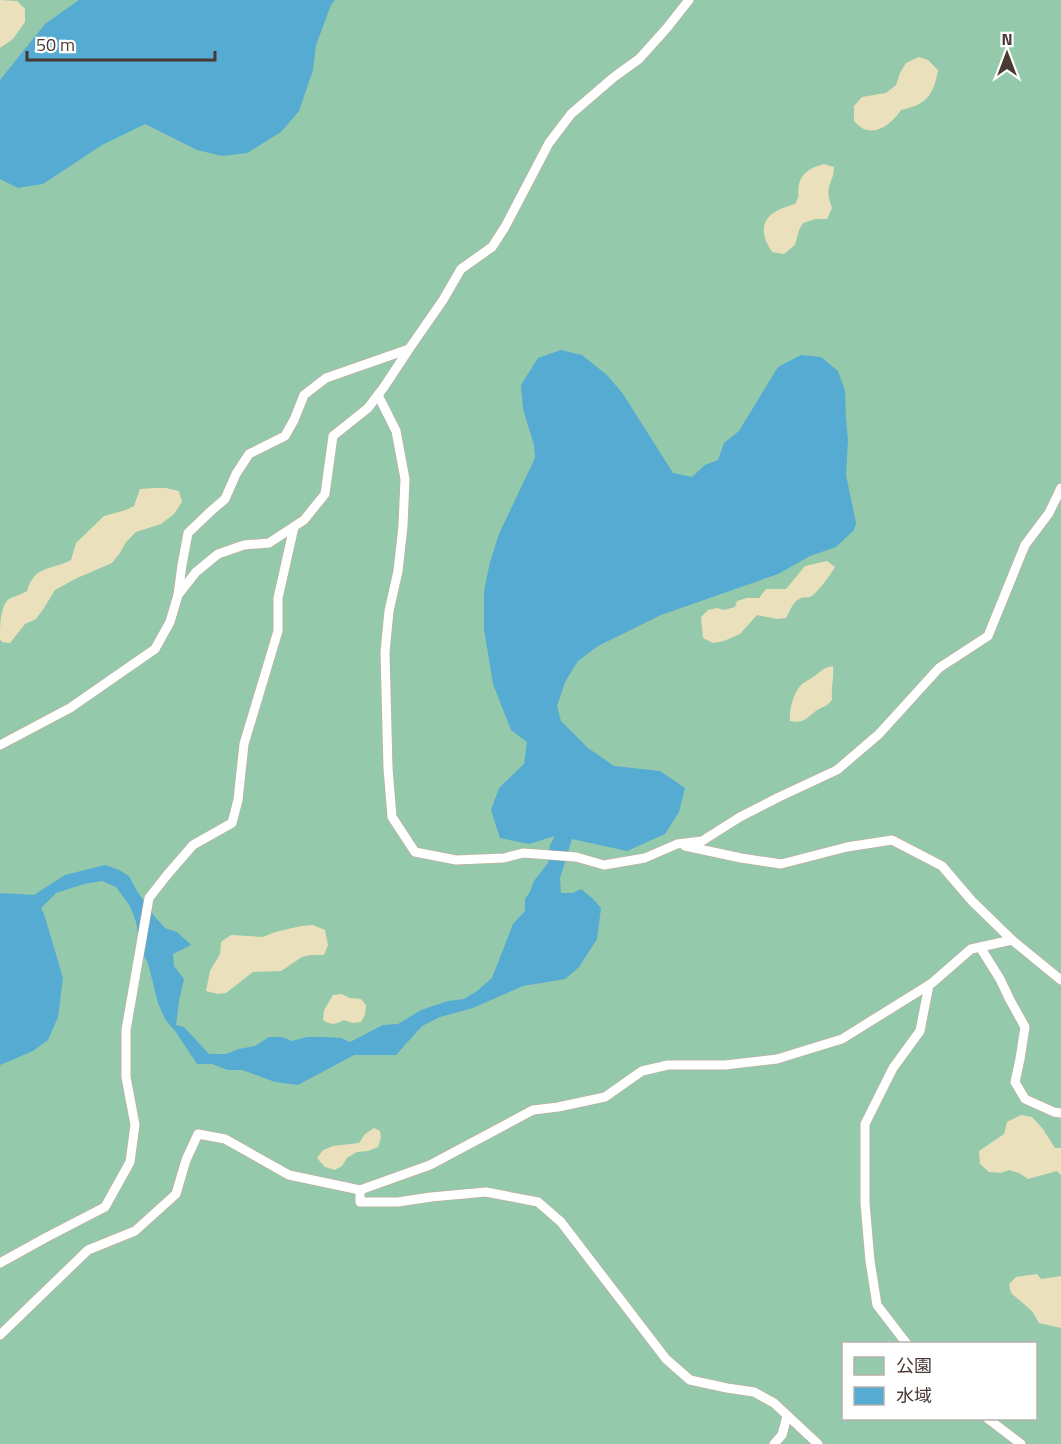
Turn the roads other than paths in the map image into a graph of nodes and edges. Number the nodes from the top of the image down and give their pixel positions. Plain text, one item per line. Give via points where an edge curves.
1 (689, 0) edge
2 (408, 349) junction
3 (378, 395) junction
4 (1061, 488) edge
5 (294, 527) junction
6 (178, 595) junction
7 (0, 745) edge
8 (677, 844) junction
9 (1012, 940) junction
10 (980, 947) junction
11 (1061, 980) edge
12 (929, 985) junction
13 (1061, 1113) edge
14 (360, 1190) junction
15 (0, 1263) edge
16 (0, 1335) edge
17 (905, 1342) edge
18 (787, 1416) junction
19 (988, 1420) edge
20 (774, 1444) edge
21 (818, 1444) edge
22 (1021, 1444) edge

1 - 2 lane via 639,59 571,114 549,143 492,247 461,268
2 - 3 lane
2 - 6 lane via 326,378 304,394 285,436 249,454 225,499 188,533
3 - 5 lane via 333,436 326,494
3 - 8 lane via 396,431 405,479 404,525 385,652 388,768 392,817 415,852 456,860 523,853 576,857 604,865 645,858
4 - 8 lane via 1049,513 1025,545 988,636 939,668 879,734 837,770 740,817 702,841
5 - 6 lane via 269,543 244,545 218,554 196,572
5 - 15 lane via 278,598 278,631 244,744 232,823 194,845 149,898 126,1030 126,1077 135,1125 130,1162 105,1207
6 - 7 lane via 170,622 155,649 70,708
8 - 9 lane via 781,864 892,840 942,866
9 - 10 lane
9 - 11 lane
10 - 12 lane via 971,949
10 - 13 lane via 1025,1027 1015,1082 1025,1099
12 - 14 lane via 842,1040 777,1059 725,1065 668,1065 642,1071 605,1097 533,1110 430,1166
12 - 17 lane via 920,1031 893,1068 866,1124 865,1203 876,1305
14 - 16 lane via 289,1175 225,1139 198,1134 176,1194 135,1231 88,1250
14 - 18 lane via 360,1202 398,1202 486,1192 538,1202 561,1222 666,1359 690,1380 754,1392
18 - 20 lane via 782,1435
18 - 21 lane
19 - 22 lane

